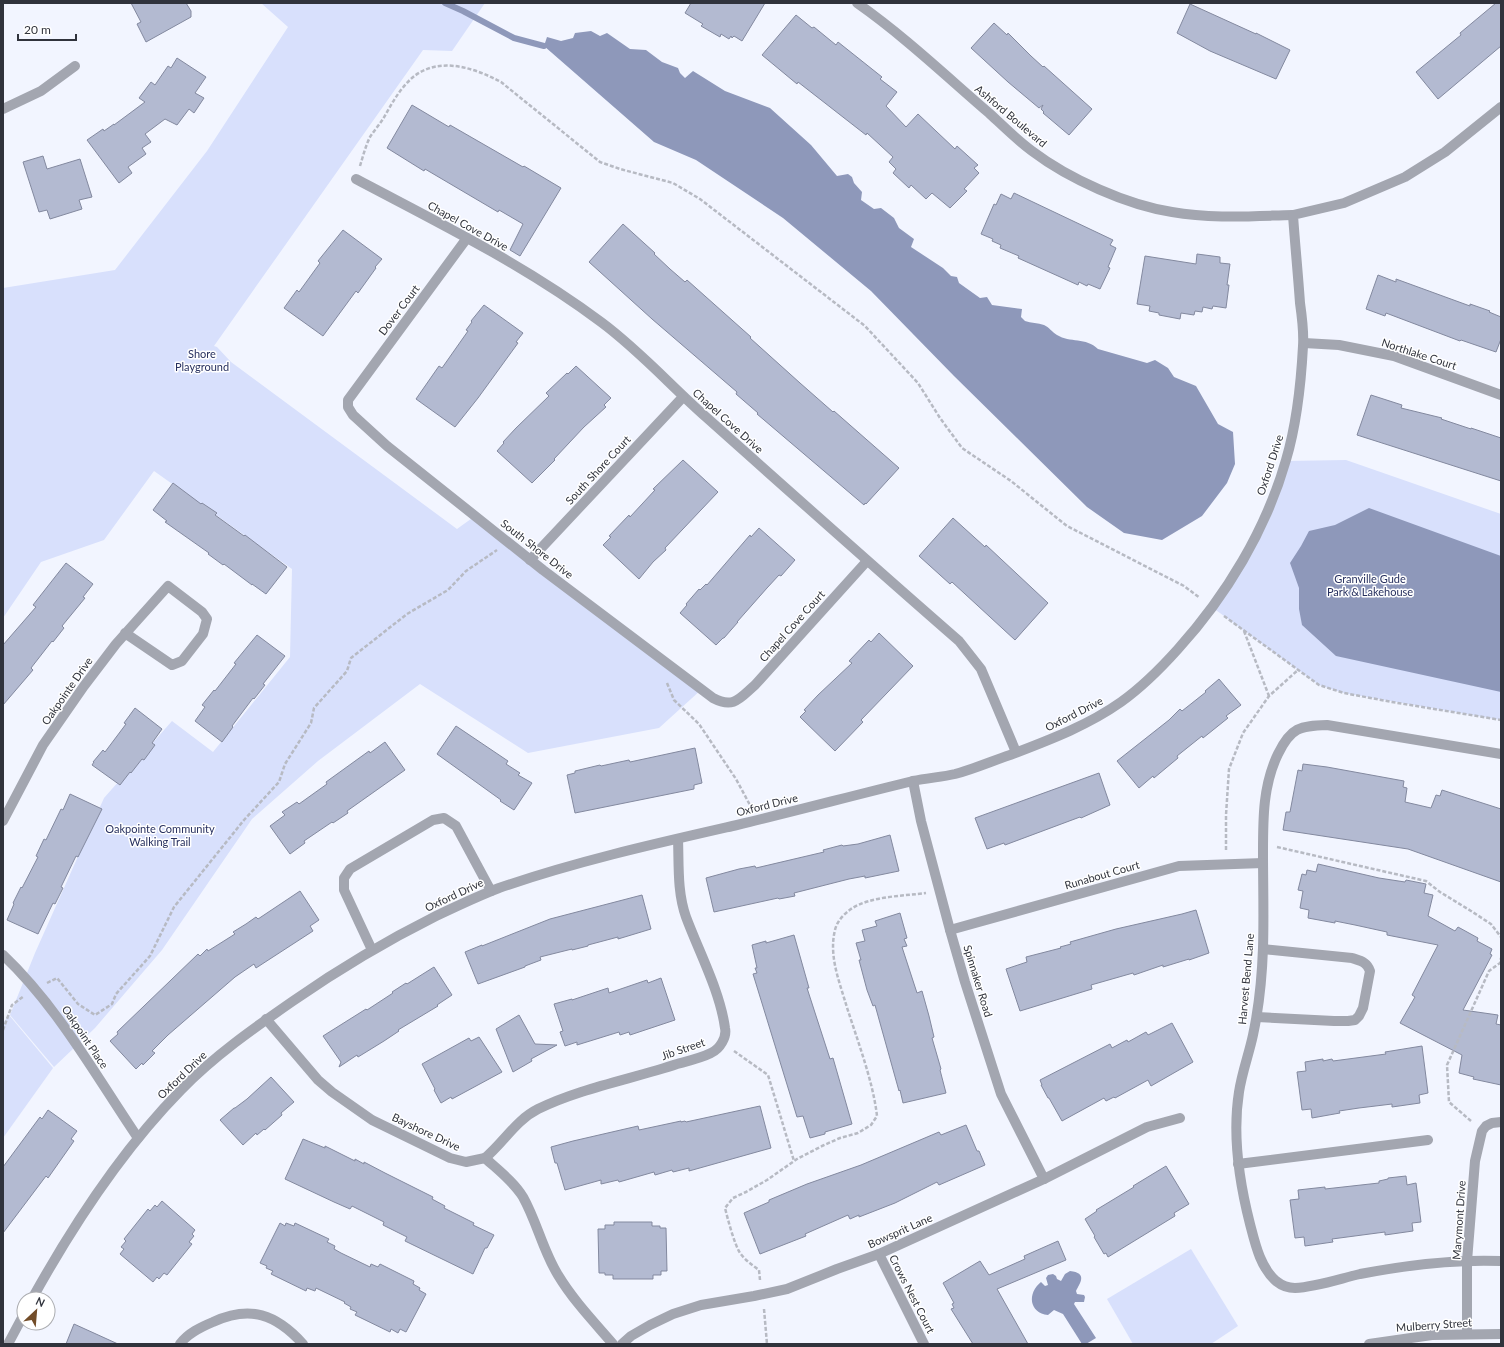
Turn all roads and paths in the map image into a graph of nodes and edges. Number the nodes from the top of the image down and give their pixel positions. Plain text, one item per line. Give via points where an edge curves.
1 (857, 3) edge
2 (75, 66) dead end
3 (1501, 107) edge
4 (3, 109) edge
5 (356, 179) joint
6 (1293, 215) junction
7 (467, 238) junction
8 (1304, 343) junction
9 (1501, 395) edge
10 (350, 396) joint
11 (683, 397) junction
12 (509, 542) junction
13 (530, 560) junction
14 (868, 561) junction
15 (1213, 608) junction
16 (1244, 631) junction
17 (125, 633) junction
18 (1298, 670) junction
19 (666, 681) dead end
20 (1269, 696) junction
21 (731, 703) joint
22 (1501, 720) edge
23 (1016, 752) junction
24 (1501, 754) edge
25 (914, 781) junction
26 (758, 820) junction
27 (3, 821) edge
28 (678, 839) junction
29 (1263, 843) junction
30 (1263, 863) junction
31 (1227, 864) junction
32 (491, 891) junction
33 (940, 891) junction
34 (950, 930) junction
35 (1501, 937) edge
36 (1263, 948) junction
37 (372, 950) junction
38 (3, 955) edge
39 (1501, 958) edge
40 (35, 988) junction
41 (1257, 1016) junction
42 (266, 1019) junction
43 (3, 1030) edge
44 (722, 1042) junction
45 (1180, 1118) dead end
46 (1501, 1122) edge
47 (1482, 1131) junction
48 (138, 1138) junction
49 (1428, 1140) dead end
50 (485, 1158) junction
51 (794, 1161) junction
52 (1238, 1164) junction
53 (1044, 1179) junction
54 (879, 1254) junction
55 (1468, 1261) junction
56 (1501, 1261) edge
57 (36, 1291) edge
58 (762, 1295) junction
59 (16, 1329) edge
60 (1467, 1333) junction
61 (1501, 1334) edge
62 (8, 1344) edge
63 (180, 1344) edge
64 (303, 1344) edge
65 (613, 1344) edge
66 (622, 1344) edge
67 (767, 1344) edge
68 (924, 1344) edge
69 (1369, 1344) edge

1 - 6 street, Ashford Boulevard via 908,43 1032,151 1061,170 1122,199 1172,212 1235,217
2 - 4 street via 41,90
3 - 6 street, Ashford Boulevard via 1445,152 1405,177 1344,203
5 - 7 street, Chapel Cove Drive
5 - 15 path via 370,137 406,82 426,68 438,65 459,66 484,73 501,82 600,162 673,183 700,200 865,326 918,383 962,448 1011,481 1067,526 1184,586
6 - 8 street, Oxford Drive
7 - 10 street, Dover Court
7 - 11 street, Chapel Cove Drive via 527,272 602,323
8 - 9 street, Northlake Court via 1339,346 1394,356
8 - 15 street, Oxford Drive via 1298,400 1286,461 1273,499 1245,557
10 - 12 street, South Shore Drive via 347,403 353,416 371,433
11 - 13 street, South Shore Court
11 - 14 street, Chapel Cove Drive
12 - 13 street, South Shore Drive
12 - 40 path via 466,571 448,590 407,614 351,658 347,671 314,708 311,723 285,764 279,782 244,820 174,907 150,956 116,994 112,1004 95,1015 78,1004 57,978
13 - 21 street, South Shore Drive via 713,698
14 - 21 street, Chapel Cove Court via 755,685
14 - 23 street, Chapel Cove Drive via 959,641 974,658 986,679
15 - 16 path
15 - 23 street, Oxford Drive via 1163,666 1129,696 1088,722
16 - 18 path
16 - 20 path
17 - 17 street, Oakpointe Drive via 172,665 182,661 203,634 208,620 202,612 168,586
17 - 27 street, Oakpointe Drive via 84,686 44,745
18 - 20 path
18 - 22 path via 1319,685 1344,693
19 - 26 path via 674,700 699,724 736,779
20 - 31 path via 1243,734 1229,769 1226,815
23 - 25 street, Oxford Drive via 955,774
24 - 29 street, Harvest Bend Lane via 1327,725 1299,728 1291,733 1277,754 1268,781 1263,818
25 - 26 street, Oxford Drive
25 - 33 street, Spinnaker Road via 921,821
26 - 28 street, Oxford Drive
28 - 32 street, Oxford Drive via 564,867
28 - 44 street, Jib Street via 680,891 686,916 719,1002 726,1030
29 - 30 street, Harvest Bend Lane
29 - 35 path via 1426,881 1491,924
30 - 31 street, Runabout Court
30 - 36 street, Harvest Bend Lane
31 - 34 street, Runabout Court via 1179,866
32 - 37 street, Oxford Drive
32 - 37 street via 456,826 444,818 433,820 350,869 344,878 344,890
33 - 34 street, Spinnaker Road
33 - 51 path via 871,900 852,908 841,917 835,928 834,966 876,1104 877,1116 871,1125 858,1133 840,1138
34 - 53 street, Spinnaker Road via 1001,1094
36 - 41 street, Harvest Bend Lane
36 - 41 street via 1352,958 1365,962 1370,971 1363,1008 1355,1020
37 - 42 street, Oxford Drive
38 - 40 street, Oakpoint Place
39 - 47 path via 1500,963 1489,971 1448,1065 1449,1102
40 - 43 path via 12,1005
40 - 48 street, Oakpoint Place via 63,1025
41 - 52 street, Harvest Bend Lane via 1238,1094
42 - 48 street, Oxford Drive via 234,1043 180,1091
42 - 50 street, Bayshore Drive via 318,1080 372,1120 450,1158 466,1162
44 - 50 street, Jib Street via 712,1053 583,1092 538,1109 524,1118
44 - 51 path via 768,1075
45 - 53 street, Bowsprit Lane via 1146,1127
46 - 47 street via 1492,1123
47 - 55 street, Marymont Drive via 1475,1161
48 - 57 street, Oxford Drive via 97,1194
49 - 52 street
50 - 65 street via 522,1196 558,1275
51 - 58 path via 768,1180 733,1198 725,1208 740,1252 759,1270
52 - 55 street, Harvest Bend Lane via 1245,1204 1257,1247 1267,1270 1275,1280 1289,1288 1420,1263
53 - 54 street, Bowsprit Lane
54 - 58 street, Bowsprit Lane via 787,1289
54 - 68 street, Crows Nest Court
55 - 56 street, Harvest Bend Lane
55 - 60 street, Marymont Drive
58 - 66 street, Bowsprit Lane via 701,1305 673,1314 631,1336
58 - 67 path
59 - 62 street
60 - 61 street, Mulberry Street
60 - 69 street, Mulberry Street via 1415,1336
63 - 64 street via 192,1332 225,1316 238,1313 269,1318 288,1330

